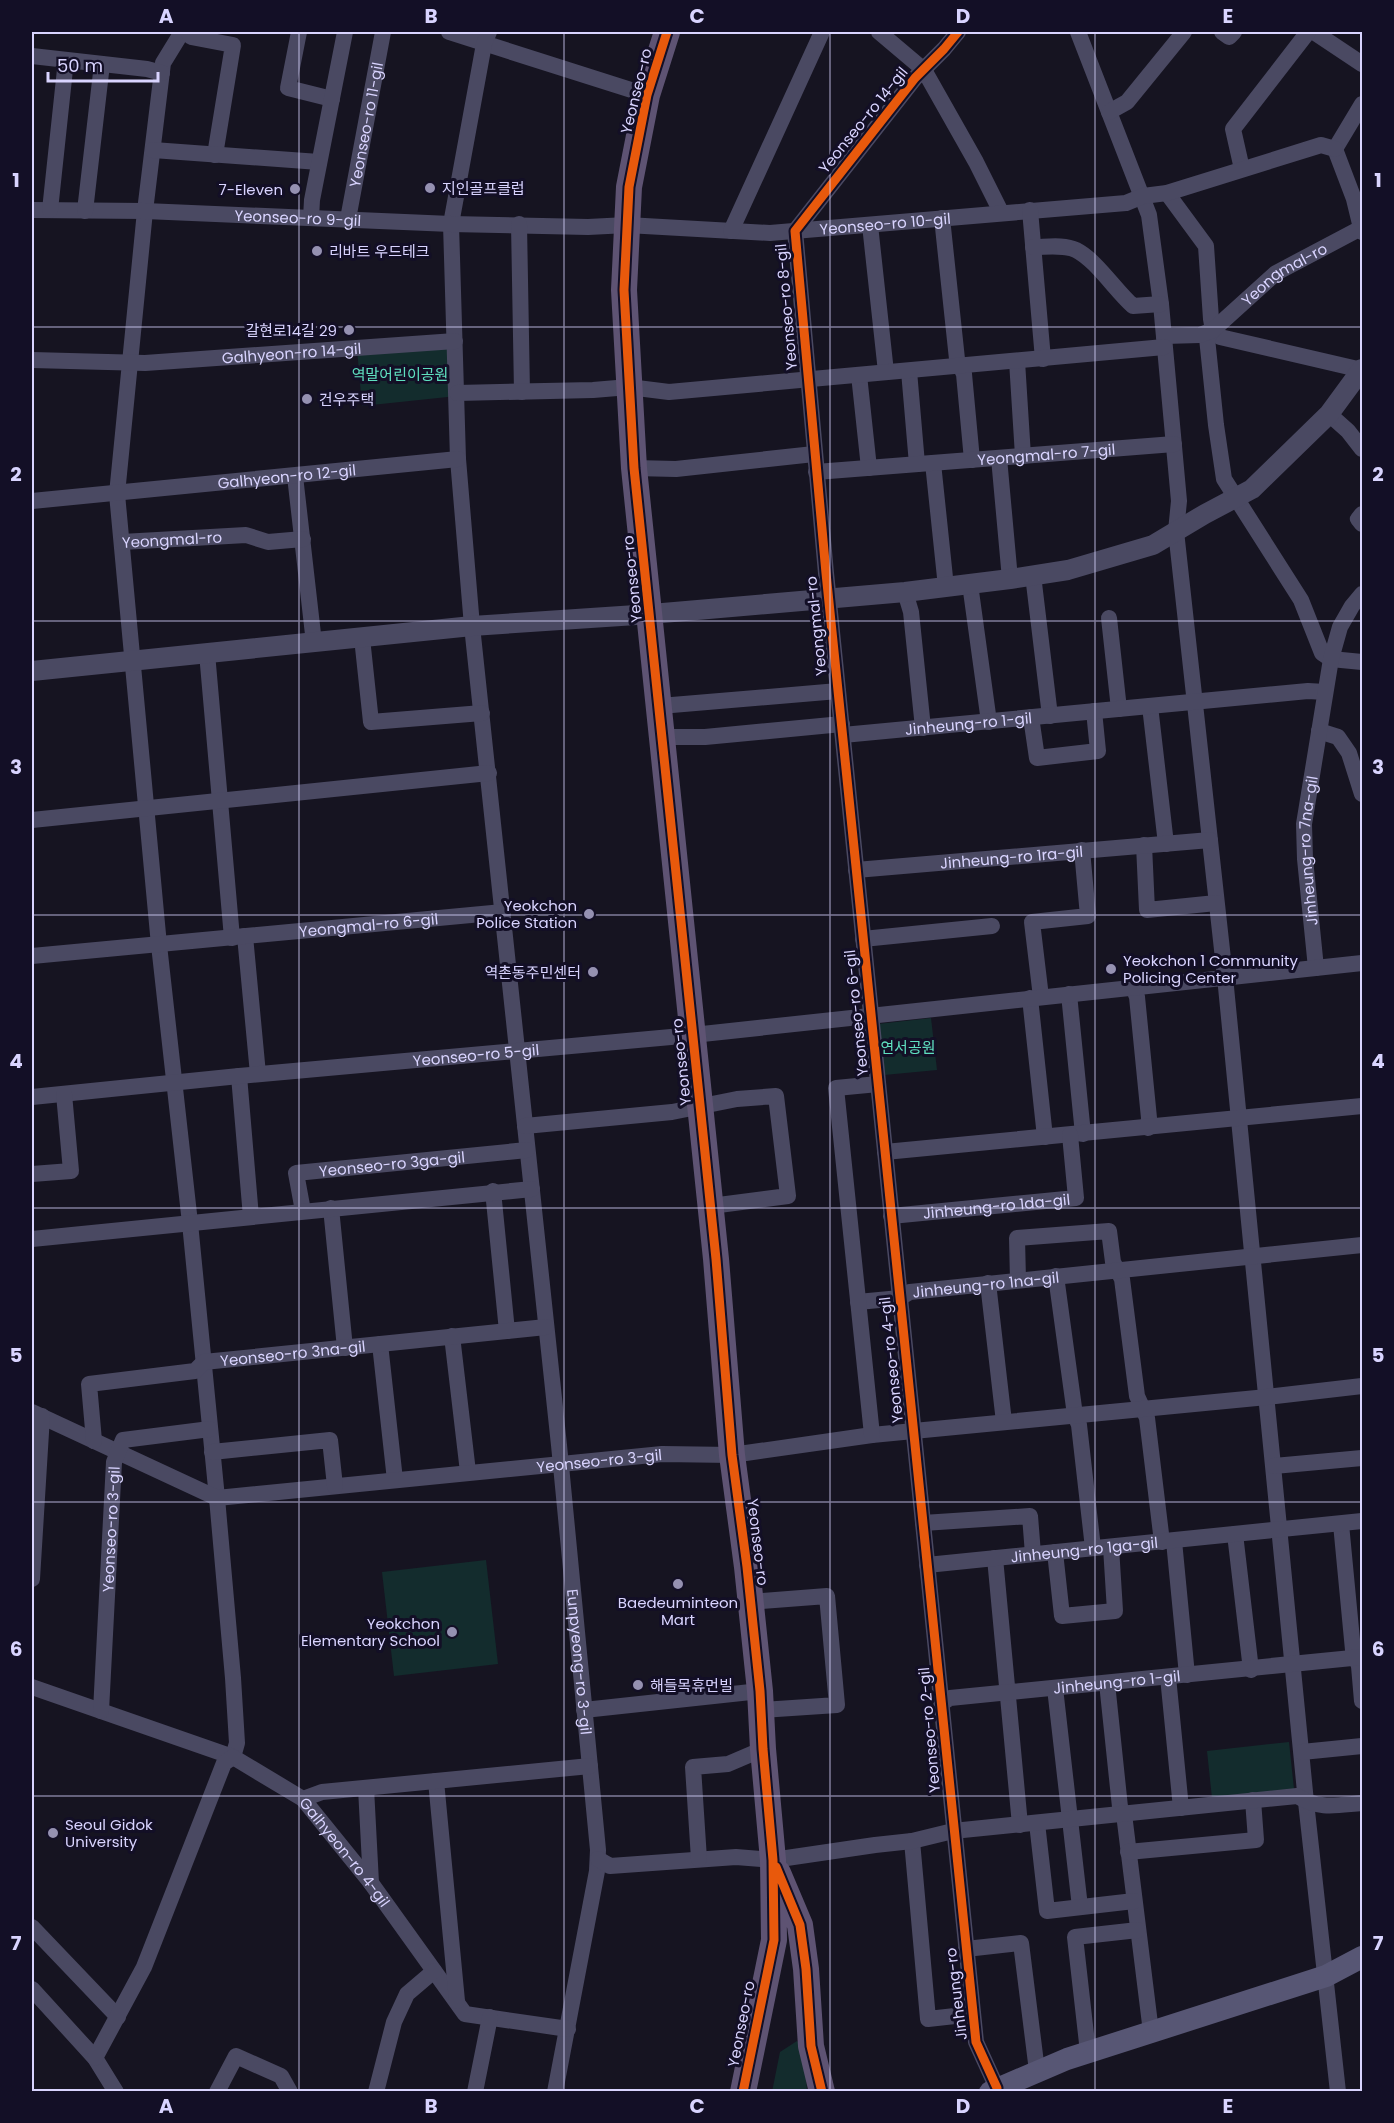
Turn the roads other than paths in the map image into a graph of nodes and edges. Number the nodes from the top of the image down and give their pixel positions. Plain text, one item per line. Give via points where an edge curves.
1 (182, 32) edge
2 (188, 32) edge
3 (299, 32) edge
4 (345, 32) edge
5 (383, 32) edge
6 (448, 32) edge
7 (667, 32) edge
8 (822, 32) edge
9 (879, 32) edge
10 (1078, 32) edge
11 (1184, 32) edge
12 (1222, 32) edge
13 (1234, 32) edge
14 (1308, 32) edge
15 (1314, 32) edge
16 (954, 33) edge
17 (487, 38) edge
18 (32, 56) edge
19 (66, 60) junction
20 (102, 64) junction
21 (1362, 64) edge
22 (924, 70) junction
23 (162, 73) junction
24 (647, 95) junction
25 (332, 99) junction
26 (1362, 104) edge
27 (1109, 112) junction
28 (1335, 149) junction
29 (153, 150) junction
30 (215, 155) junction
31 (319, 162) junction
32 (1242, 170) junction
33 (1167, 193) junction
34 (1143, 196) junction
35 (1358, 198) edge
36 (32, 210) edge
37 (50, 210) junction
38 (1030, 210) junction
39 (85, 211) junction
40 (145, 211) junction
41 (1001, 212) junction
42 (311, 218) junction
43 (942, 218) junction
44 (348, 219) junction
45 (451, 224) junction
46 (519, 224) junction
47 (627, 225) junction
48 (870, 225) junction
49 (1362, 230) edge
50 (731, 231) junction
51 (795, 231) junction
52 (1034, 247) junction
53 (1161, 304) junction
54 (1213, 330) junction
55 (455, 341) junction
56 (1164, 341) junction
57 (1043, 359) junction
58 (32, 360) edge
59 (1017, 361) junction
60 (129, 363) junction
61 (961, 366) junction
62 (1362, 369) edge
63 (909, 370) junction
64 (886, 372) junction
65 (859, 375) junction
66 (807, 380) junction
67 (629, 387) junction
68 (522, 392) junction
69 (457, 393) junction
70 (1329, 414) junction
71 (1174, 444) junction
72 (1362, 449) edge
73 (814, 454) junction
74 (1023, 456) junction
75 (999, 458) junction
76 (458, 459) junction
77 (972, 460) junction
78 (925, 464) junction
79 (634, 468) junction
80 (869, 468) junction
81 (816, 472) junction
82 (295, 476) junction
83 (117, 494) junction
84 (1236, 498) junction
85 (32, 501) edge
86 (1362, 514) edge
87 (1362, 524) edge
88 (1176, 531) junction
89 (303, 539) junction
90 (122, 542) junction
91 (1034, 575) junction
92 (1010, 579) junction
93 (970, 584) junction
94 (946, 587) junction
95 (905, 592) junction
96 (1362, 594) edge
97 (829, 598) junction
98 (651, 614) junction
99 (1109, 618) dead end
100 (472, 626) junction
101 (362, 638) junction
102 (314, 643) junction
103 (207, 653) junction
104 (1331, 658) junction
105 (132, 662) junction
106 (1362, 662) edge
107 (32, 671) edge
108 (838, 691) junction
109 (1325, 692) junction
110 (1195, 703) junction
111 (660, 706) junction
112 (1150, 706) junction
113 (1119, 709) junction
114 (1094, 711) junction
115 (483, 713) junction
116 (1050, 716) junction
117 (1031, 717) junction
118 (989, 722) junction
119 (923, 728) junction
120 (842, 730) junction
121 (1319, 731) junction
122 (663, 737) junction
123 (489, 773) junction
124 (1362, 794) edge
125 (220, 801) junction
126 (146, 809) junction
127 (32, 820) edge
128 (1210, 840) junction
129 (1166, 844) junction
130 (1144, 845) junction
131 (1082, 850) junction
132 (856, 870) junction
133 (1216, 903) junction
134 (503, 912) junction
135 (992, 926) dead end
136 (238, 937) junction
137 (863, 939) junction
138 (159, 945) junction
139 (32, 956) edge
140 (1362, 963) edge
141 (1316, 968) junction
142 (1225, 977) junction
143 (1132, 987) junction
144 (1069, 994) junction
145 (1036, 997) junction
146 (871, 1015) junction
147 (693, 1035) junction
148 (517, 1049) junction
149 (258, 1074) junction
150 (239, 1076) junction
151 (173, 1082) junction
152 (878, 1084) junction
153 (64, 1094) junction
154 (32, 1097) edge
155 (700, 1106) junction
156 (1362, 1106) edge
157 (1239, 1119) junction
158 (525, 1126) junction
159 (1148, 1128) junction
160 (1077, 1134) junction
161 (1045, 1137) junction
162 (527, 1150) junction
163 (885, 1152) junction
164 (32, 1174) edge
165 (532, 1189) junction
166 (493, 1191) junction
167 (711, 1206) junction
168 (331, 1208) junction
169 (303, 1212) junction
170 (891, 1216) junction
171 (251, 1217) junction
172 (190, 1223) junction
173 (32, 1239) edge
174 (1362, 1245) edge
175 (1253, 1256) junction
176 (1115, 1270) junction
177 (1056, 1276) junction
178 (1018, 1280) junction
179 (988, 1283) junction
180 (900, 1298) junction
181 (858, 1302) junction
182 (546, 1327) junction
183 (507, 1331) junction
184 (452, 1336) junction
185 (380, 1344) junction
186 (345, 1348) junction
187 (204, 1362) junction
188 (1362, 1386) edge
189 (1267, 1397) junction
190 (1142, 1409) junction
191 (37, 1414) edge
192 (1075, 1415) junction
193 (1004, 1422) junction
194 (210, 1429) junction
195 (913, 1431) junction
196 (872, 1435) junction
197 (94, 1441) junction
198 (118, 1452) junction
199 (212, 1452) junction
200 (732, 1455) junction
201 (1362, 1458) edge
202 (560, 1463) junction
203 (1274, 1466) junction
204 (468, 1472) junction
205 (395, 1480) junction
206 (335, 1486) junction
207 (217, 1498) junction
208 (33, 1510) edge
209 (1362, 1521) edge
210 (922, 1523) junction
211 (1341, 1524) junction
212 (1280, 1530) junction
213 (1235, 1534) junction
214 (1168, 1541) junction
215 (1111, 1547) junction
216 (1093, 1548) junction
217 (1055, 1552) junction
218 (1033, 1554) junction
219 (995, 1558) junction
220 (927, 1564) junction
221 (32, 1579) edge
222 (750, 1602) junction
223 (1359, 1658) edge
224 (1293, 1666) junction
225 (1251, 1670) junction
226 (1187, 1676) junction
227 (1168, 1677) junction
228 (1107, 1683) junction
229 (32, 1687) edge
230 (1055, 1688) junction
231 (1007, 1692) junction
232 (761, 1701) junction
233 (1362, 1701) edge
234 (942, 1703) junction
235 (584, 1710) junction
236 (101, 1711) junction
237 (1362, 1746) edge
238 (763, 1749) junction
239 (1302, 1752) junction
240 (226, 1756) junction
241 (590, 1766) junction
242 (436, 1781) junction
243 (366, 1788) junction
244 (303, 1800) junction
245 (1253, 1800) junction
246 (1306, 1802) junction
247 (1362, 1803) edge
248 (1181, 1808) junction
249 (1124, 1814) junction
250 (1069, 1819) junction
251 (1037, 1823) junction
252 (1020, 1825) junction
253 (953, 1831) junction
254 (912, 1841) junction
255 (1128, 1852) junction
256 (598, 1859) junction
257 (699, 1859) junction
258 (773, 1860) junction
259 (371, 1883) junction
260 (960, 1893) joint
261 (1134, 1901) junction
262 (1080, 1907) junction
263 (32, 1927) edge
264 (1138, 1930) junction
265 (966, 1949) junction
266 (1362, 1957) edge
267 (434, 1971) junction
268 (1326, 1976) junction
269 (32, 1989) edge
270 (457, 2002) junction
271 (973, 2014) junction
272 (118, 2017) junction
273 (490, 2017) junction
274 (568, 2029) junction
275 (1151, 2032) junction
276 (1088, 2052) junction
277 (95, 2058) junction
278 (1037, 2071) junction
279 (994, 2090) edge
280 (116, 2091) edge
281 (217, 2091) edge
282 (290, 2091) edge
283 (376, 2091) edge
284 (475, 2091) edge
285 (555, 2091) edge
286 (743, 2091) edge
287 (822, 2091) edge
288 (1338, 2091) edge

1 - 23 street via 163,63
2 - 30 street via 191,37 233,45
3 - 25 street via 288,88
4 - 25 street
5 - 44 street, Yeonseo-ro 11-gil
6 - 17 street
7 - 24 main road, Yeonseo-ro
8 - 50 street
9 - 22 street
10 - 27 street
11 - 27 street via 1127,102
12 - 13 street via 1229,37
14 - 32 street via 1233,129
15 - 21 street
16 - 22 street, Yeonseo-ro 14-gil
17 - 24 street
17 - 45 street
18 - 19 street
19 - 20 street
19 - 37 street
20 - 23 street
20 - 39 street
22 - 41 street
22 - 51 street, Yeonseo-ro 14-gil
23 - 29 street
24 - 47 main road, Yeonseo-ro via 629,187
25 - 31 street
26 - 28 street
27 - 34 street
28 - 32 street, Yeonseo-ro 10-gil via 1321,145
28 - 35 street, Yeongmal-ro
29 - 30 street
29 - 40 street
30 - 31 street
31 - 42 street
32 - 33 street, Yeonseo-ro 10-gil
33 - 34 street, Yeonseo-ro 10-gil
33 - 54 street via 1206,246
34 - 38 street, Yeonseo-ro 10-gil via 1126,203
34 - 53 street
35 - 49 street, Yeongmal-ro
36 - 37 street, Yeonseo-ro 9-gil
37 - 39 street, Yeonseo-ro 9-gil
38 - 41 street, Yeonseo-ro 10-gil
38 - 52 street
39 - 40 street, Yeonseo-ro 9-gil
40 - 42 street, Yeonseo-ro 9-gil
40 - 60 street
41 - 43 street, Yeonseo-ro 10-gil
42 - 44 street, Yeonseo-ro 9-gil
43 - 48 street, Yeonseo-ro 10-gil
43 - 61 street via 957,359
44 - 45 street, Yeonseo-ro 9-gil
45 - 46 street, Yeonseo-ro 9-gil
45 - 55 street
46 - 47 street, Yeonseo-ro 9-gil
46 - 68 street
47 - 50 street, Yeonseo-ro 10-gil
47 - 67 main road, Yeonseo-ro via 624,290
48 - 51 street, Yeonseo-ro 10-gil
48 - 64 street
49 - 54 street, Yeongmal-ro via 1276,273
50 - 51 street, Yeonseo-ro 10-gil
51 - 66 street, Yeonseo-ro 8-gil
52 - 53 street via 1075,249 1133,306
52 - 57 street
53 - 56 street
54 - 56 street
54 - 62 street, Yeongmal-ro via 1220,337
54 - 84 street via 1207,338 1216,425 1224,479
55 - 60 street, Galhyeon-ro 14-gil
55 - 69 street
56 - 57 street, Yeonseo-ro 8-gil
56 - 71 street
57 - 59 street, Yeonseo-ro 8-gil
58 - 60 street, Galhyeon-ro 14-gil
59 - 61 street, Yeonseo-ro 8-gil
59 - 74 street
60 - 83 street
61 - 63 street, Yeonseo-ro 8-gil
61 - 77 street
62 - 70 street, Yeongmal-ro
63 - 64 street, Yeonseo-ro 8-gil
63 - 78 street
64 - 65 street, Yeonseo-ro 8-gil
65 - 66 street, Yeonseo-ro 8-gil
65 - 80 street
66 - 67 street, Yeonseo-ro 8-gil via 669,392
66 - 73 street, Yeongmal-ro
67 - 68 street, Yeonseo-ro 8-gil
67 - 79 main road, Yeonseo-ro
68 - 69 street, Yeonseo-ro 8-gil
69 - 76 street
70 - 72 street
70 - 84 street, Yeongmal-ro via 1252,489
71 - 74 street, Yeongmal-ro 7-gil
71 - 88 street via 1179,501
73 - 79 street via 676,469
73 - 81 street, Yeongmal-ro
74 - 75 street, Yeongmal-ro 7-gil
75 - 77 street, Yeongmal-ro 7-gil
75 - 92 street
76 - 82 street, Galhyeon-ro 12-gil
76 - 100 street
77 - 78 street, Yeongmal-ro 7-gil
78 - 80 street
78 - 94 street
79 - 98 main road, Yeonseo-ro
80 - 81 street
81 - 97 street, Yeongmal-ro
82 - 83 street, Galhyeon-ro 12-gil
82 - 89 street
83 - 85 street, Galhyeon-ro 12-gil
83 - 90 street
84 - 88 street, Yeongmal-ro
84 - 104 street via 1301,600 1322,653
86 - 87 street via 1358,519
88 - 91 street, Yeongmal-ro via 1153,546 1068,570
88 - 110 street
89 - 90 street, Yeongmal-ro via 268,542 246,535
89 - 102 street
90 - 105 street, Yeongmal-ro
91 - 92 street, Yeongmal-ro
91 - 116 street
92 - 93 street, Yeongmal-ro
93 - 94 street, Yeongmal-ro
93 - 118 street
94 - 95 street, Yeongmal-ro
95 - 97 street, Yeongmal-ro
95 - 119 street
96 - 104 street, Jinheung-ro 7na-gil via 1340,627
97 - 98 street, Yeongmal-ro
97 - 108 street, Yeongmal-ro
98 - 100 street, Yeongmal-ro
98 - 111 main road, Yeonseo-ro
99 - 113 street
100 - 101 street, Yeongmal-ro
100 - 115 street
101 - 102 street, Yeongmal-ro
101 - 115 street via 371,722
102 - 103 street, Yeongmal-ro
103 - 105 street, Yeongmal-ro
103 - 125 street
104 - 106 street
104 - 109 street, Jinheung-ro 7na-gil
105 - 107 street, Yeongmal-ro
105 - 126 street, Yeonseo-ro 3na-gil
108 - 111 street
108 - 120 street, Yeongmal-ro
109 - 110 street, Jinheung-ro 1-gil
109 - 121 street, Jinheung-ro 7na-gil
110 - 112 street, Jinheung-ro 1-gil
110 - 128 street
111 - 122 main road, Yeonseo-ro
112 - 113 street, Jinheung-ro 1-gil
112 - 129 street
113 - 114 street, Jinheung-ro 1-gil
114 - 116 street, Jinheung-ro 1-gil
114 - 117 street via 1098,751 1037,758
115 - 123 street
116 - 117 street, Jinheung-ro 1-gil
117 - 118 street, Jinheung-ro 1-gil
118 - 119 street, Jinheung-ro 1-gil
119 - 120 street, Jinheung-ro 1-gil
120 - 122 street
120 - 132 street, Yeongmal-ro
121 - 124 street via 1338,736 1358,775
121 - 141 street, Jinheung-ro 7na-gil via 1304,824
122 - 147 main road, Yeonseo-ro
123 - 125 street
123 - 134 street
125 - 126 street
125 - 136 street
126 - 127 street
126 - 138 street, Yeonseo-ro 3na-gil
128 - 129 street, Jinheung-ro 1ra-gil
128 - 133 street
129 - 130 street, Jinheung-ro 1ra-gil
130 - 131 street, Jinheung-ro 1ra-gil
130 - 133 street via 1147,910
131 - 132 street, Jinheung-ro 1ra-gil
131 - 145 street via 1088,916 1032,922
132 - 137 street, Yeonseo-ro 6-gil
133 - 142 street
134 - 136 street, Yeongmal-ro 6-gil
134 - 148 street
135 - 137 street, Yeonseo-ro 6-gil
136 - 138 street, Yeongmal-ro 6-gil
136 - 149 street
137 - 146 street, Yeonseo-ro 6-gil
138 - 139 street, Yeongmal-ro 6-gil
138 - 151 street, Yeonseo-ro 3na-gil
140 - 141 street, Yeonseo-ro 6-gil
141 - 142 street, Yeonseo-ro 6-gil
142 - 143 street, Yeonseo-ro 6-gil
142 - 157 street
143 - 144 street, Yeonseo-ro 6-gil
143 - 159 street via 1137,997
144 - 145 street, Yeonseo-ro 6-gil
144 - 160 street
145 - 146 street, Yeonseo-ro 6-gil
145 - 161 street
146 - 147 street, Yeonseo-ro 6-gil
146 - 152 street, Yeonseo-ro 6-gil
147 - 148 street, Yeonseo-ro 5-gil
147 - 155 main road, Yeonseo-ro
148 - 149 street, Yeonseo-ro 5-gil
148 - 158 street
149 - 150 street, Yeonseo-ro 5-gil
150 - 151 street, Yeonseo-ro 5-gil
150 - 171 street
151 - 153 street, Yeonseo-ro 5-gil
151 - 172 street, Yeonseo-ro 3na-gil
152 - 163 street, Yeonseo-ro 6-gil
152 - 181 street, Yeonseo-ro 4-gil via 836,1088
153 - 154 street, Yeonseo-ro 5-gil
153 - 164 street via 71,1171
155 - 158 street, Yeonseo-ro
155 - 167 main road, Yeonseo-ro
155 - 167 street, Yeonseo-ro via 776,1096 788,1196
156 - 157 street
157 - 159 street
157 - 175 street
158 - 162 street
159 - 160 street
160 - 161 street
160 - 170 street, Jinheung-ro 1da-gil via 1076,1198
161 - 163 street
162 - 165 street
162 - 169 street, Yeonseo-ro 3ga-gil via 296,1173
163 - 170 street, Yeonseo-ro 4-gil
165 - 166 street
165 - 182 street
166 - 168 street
166 - 183 street
167 - 200 main road, Yeonseo-ro
168 - 169 street
168 - 186 street
169 - 171 street
170 - 180 street, Yeonseo-ro 4-gil
171 - 172 street
172 - 173 street
172 - 187 street, Yeonseo-ro 3na-gil
174 - 175 street
175 - 176 street, Jinheung-ro 1na-gil
175 - 189 street
176 - 177 street, Jinheung-ro 1na-gil
176 - 178 street via 1109,1232 1017,1238
176 - 190 street via 1122,1279
177 - 178 street, Jinheung-ro 1na-gil
177 - 192 street
178 - 179 street, Jinheung-ro 1na-gil
179 - 180 street, Jinheung-ro 1na-gil via 910,1292
179 - 193 street
180 - 181 street, Jinheung-ro 1na-gil
180 - 195 street, Yeonseo-ro 4-gil
181 - 196 street, Yeonseo-ro 4-gil
182 - 183 street
182 - 202 street
183 - 184 street, Yeonseo-ro 3na-gil
184 - 185 street, Yeonseo-ro 3na-gil
184 - 204 street
185 - 186 street, Yeonseo-ro 3na-gil
185 - 205 street
186 - 187 street, Yeonseo-ro 3na-gil
187 - 194 street, Yeonseo-ro 3na-gil
187 - 197 street via 195,1371 89,1384
188 - 189 street, Yeonseo-ro 4-gil
189 - 190 street, Yeonseo-ro 4-gil
189 - 203 street
190 - 192 street, Yeonseo-ro 4-gil
190 - 214 street via 1147,1418
191 - 197 street, Yeonseo-ro 3-gil
191 - 208 street, Yeonseo-ro 3-gil
192 - 193 street, Yeonseo-ro 4-gil
192 - 216 street
193 - 195 street, Yeonseo-ro 4-gil
194 - 198 street, Yeonseo-ro 3-gil via 123,1440
194 - 199 street, Yeonseo-ro 3na-gil
195 - 196 street, Yeonseo-ro 4-gil
195 - 210 street, Yeonseo-ro 4-gil
196 - 200 street, Yeonseo-ro 4-gil
197 - 198 street, Yeonseo-ro 3-gil
198 - 207 street, Yeonseo-ro 3-gil
198 - 236 street, Yeonseo-ro 3-gil via 114,1462
199 - 206 street via 330,1440
199 - 207 street, Yeonseo-ro 3na-gil
200 - 202 street, Yeonseo-ro 3-gil via 662,1454
200 - 222 main road, Yeonseo-ro
201 - 203 street
202 - 204 street, Yeonseo-ro 3-gil
202 - 235 street, Eunpyeong-ro 3-gil
203 - 212 street
204 - 205 street, Yeonseo-ro 3-gil
205 - 206 street, Yeonseo-ro 3-gil
206 - 207 street, Yeonseo-ro 3-gil
207 - 240 street via 237,1743
208 - 221 street, Yeonseo-ro 3-gil
209 - 211 street
210 - 218 street via 1030,1516
210 - 220 street, Yeonseo-ro 4-gil
211 - 212 street
211 - 223 street via 1353,1650
212 - 213 street, Jinheung-ro 1ga-gil
212 - 224 street
213 - 214 street, Jinheung-ro 1ga-gil
213 - 225 street
214 - 215 street, Jinheung-ro 1ga-gil
214 - 226 street, Jinheung-ro 1ga-gil
215 - 216 street, Jinheung-ro 1ga-gil
215 - 217 street via 1115,1611 1062,1616
216 - 217 street, Jinheung-ro 1ga-gil
217 - 218 street, Jinheung-ro 1ga-gil
218 - 219 street, Jinheung-ro 1ga-gil
219 - 220 street, Jinheung-ro 1ga-gil
219 - 231 street, Jinheung-ro 1ga-gil
220 - 234 street, Yeonseo-ro 2-gil
222 - 232 main road, Yeonseo-ro
222 - 232 street via 827,1596 837,1705
223 - 224 street, Jinheung-ro 1-gil
223 - 233 street
224 - 225 street, Jinheung-ro 1-gil
224 - 239 street
225 - 226 street, Jinheung-ro 1-gil
226 - 227 street, Jinheung-ro 1-gil
227 - 228 street, Jinheung-ro 1-gil
227 - 248 street
228 - 230 street, Jinheung-ro 1-gil
228 - 249 street via 1120,1807
229 - 236 street, Galhyeon-ro 4-gil
230 - 231 street, Jinheung-ro 1-gil
230 - 250 street
231 - 234 street, Jinheung-ro 1-gil via 950,1698
231 - 252 street
232 - 235 street
232 - 238 main road, Yeonseo-ro
234 - 253 street, Yeonseo-ro 2-gil
235 - 241 street, Eunpyeong-ro 3-gil
236 - 240 street, Galhyeon-ro 4-gil
237 - 239 street
238 - 257 street via 728,1764 693,1767
238 - 258 main road, Yeonseo-ro
239 - 246 street
240 - 244 street, Galhyeon-ro 4-gil
240 - 272 street via 144,1967
241 - 242 street
241 - 256 street, Eunpyeong-ro 3-gil
242 - 243 street
242 - 270 street
243 - 244 street via 322,1792
243 - 259 street
244 - 259 street, Galhyeon-ro 4-gil
245 - 246 street via 1297,1796
245 - 248 street
245 - 255 street via 1256,1840
246 - 247 street via 1322,1807
246 - 268 street
248 - 249 street
249 - 250 street
249 - 255 street
250 - 251 street
250 - 262 street
251 - 252 street
251 - 262 street via 1047,1911
252 - 253 street
253 - 254 street
253 - 260 street, Yeonseo-ro 2-gil
254 - 258 street
254 - 271 street via 928,2019
255 - 261 street
256 - 257 street via 610,1866
256 - 274 street, Eunpyeong-ro 3-gil
257 - 258 street
258 - 286 main road, Yeonseo-ro via 774,1940
258 - 287 main road via 800,1925 811,2046
259 - 267 street, Galhyeon-ro 4-gil
260 - 265 street, Jinheung-ro
261 - 262 street
261 - 264 street
263 - 272 street
264 - 275 street
264 - 276 street via 1075,1937
265 - 271 street, Jinheung-ro
265 - 278 street via 1021,1943
266 - 268 main road, Jinheung-ro
267 - 270 street, Galhyeon-ro 4-gil
267 - 283 street via 407,1994 394,2022
268 - 275 main road, Jinheung-ro
268 - 288 street
269 - 277 street
270 - 273 street, Galhyeon-ro 4-gil via 465,2014
271 - 279 street, Jinheung-ro via 975,2042
272 - 277 street
273 - 274 street, Galhyeon-ro 4-gil
273 - 284 street
274 - 285 street, Eunpyeong-ro 3-gil
275 - 276 main road, Jinheung-ro
276 - 278 main road, Jinheung-ro
277 - 280 street
278 - 279 main road, Jinheung-ro
281 - 282 street via 236,2056 281,2076

